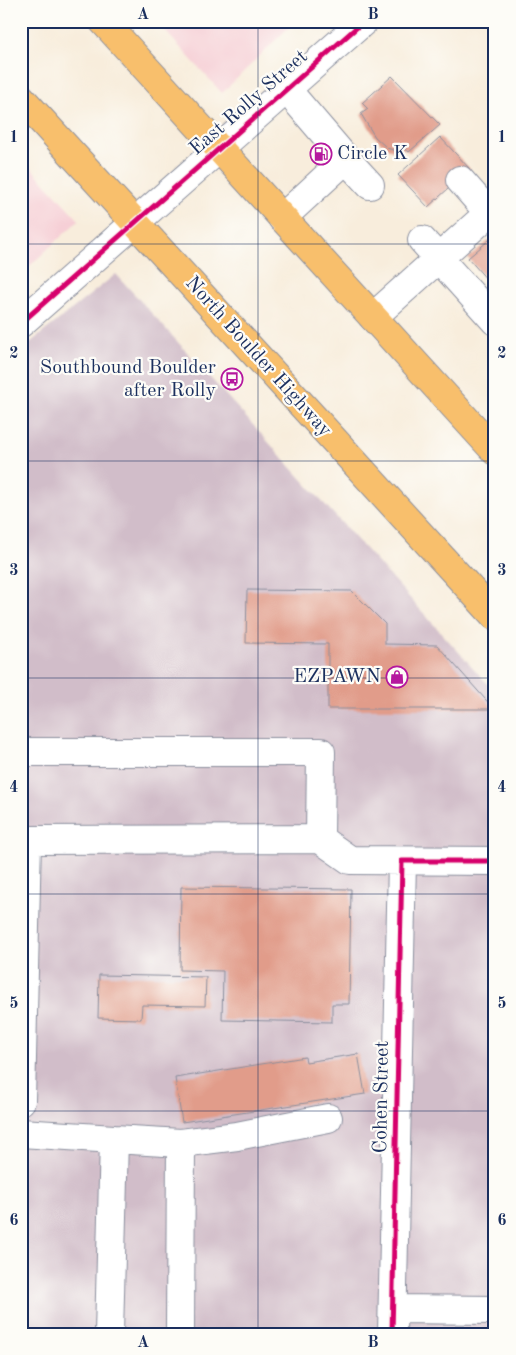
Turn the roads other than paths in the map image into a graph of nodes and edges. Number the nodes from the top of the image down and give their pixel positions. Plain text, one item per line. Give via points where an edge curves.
1 (103, 21) edge
2 (364, 21) edge
3 (287, 90) junction
4 (21, 98) edge
5 (220, 149) junction
6 (346, 159) junction
7 (460, 180) dead end
8 (370, 185) dead end
9 (282, 218) junction
10 (135, 223) junction
11 (430, 249) junction
12 (373, 318) junction
13 (495, 321) edge
14 (21, 323) edge
15 (495, 451) edge
16 (491, 603) edge
17 (21, 752) edge
18 (320, 839) junction
19 (24, 840) edge
20 (402, 861) junction
21 (495, 861) edge
22 (21, 1101) edge
23 (328, 1118) dead end
24 (21, 1133) edge
25 (114, 1139) junction
26 (181, 1143) junction
27 (495, 1310) edge
28 (392, 1322) edge
29 (109, 1334) edge
30 (180, 1334) edge

1 - 5 main road
2 - 3 street, East Rolly Street
3 - 5 street, East Rolly Street
3 - 6 street
4 - 10 main road, North Boulder Highway
5 - 9 main road
5 - 10 street, East Rolly Street
6 - 8 street
6 - 9 street
7 - 11 street via 489,213
9 - 12 main road
10 - 14 street, East Rolly Street
10 - 16 main road, North Boulder Highway
11 - 12 street
11 - 13 street
12 - 15 main road
17 - 18 street via 321,752
18 - 19 street
18 - 20 street via 350,860
19 - 22 street
20 - 21 street
20 - 28 street, Cohen Street
23 - 26 street via 238,1136
24 - 25 street
25 - 26 street
25 - 29 street
26 - 30 street
27 - 28 street

